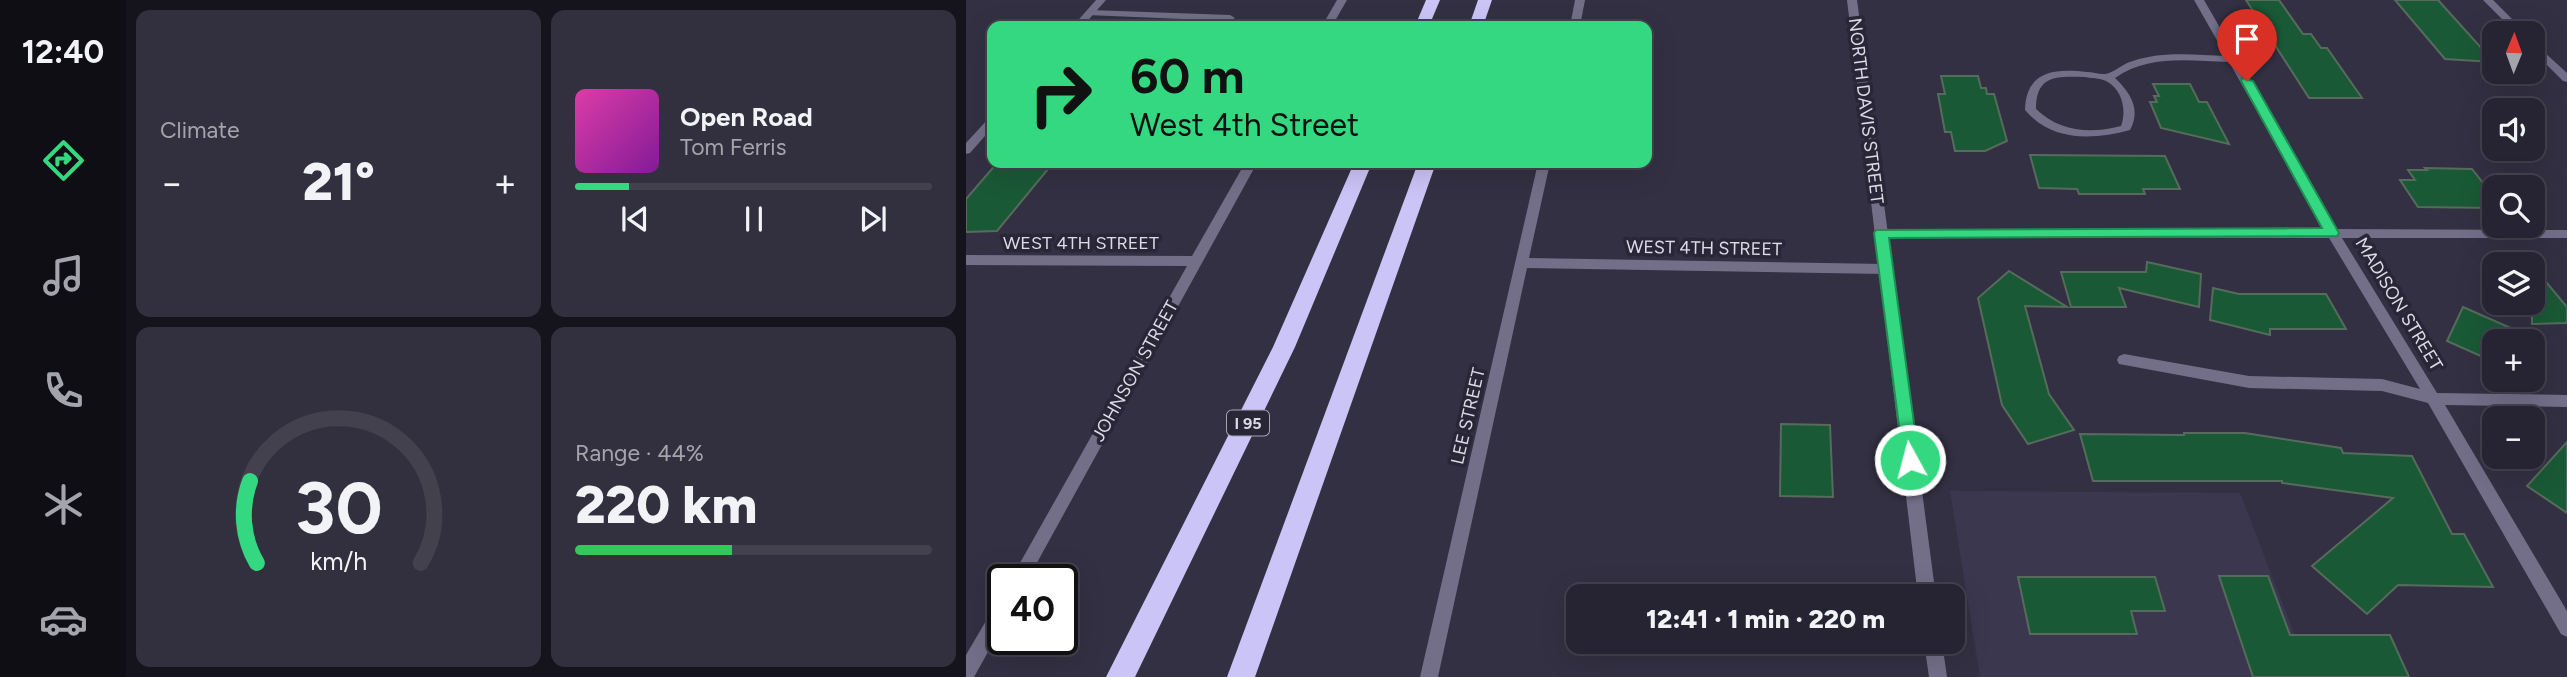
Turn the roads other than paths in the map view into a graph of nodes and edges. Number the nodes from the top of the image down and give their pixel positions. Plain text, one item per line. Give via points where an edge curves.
1 (1101, 0) edge
2 (1342, 0) edge
3 (1433, 0) edge
4 (1485, 0) edge
5 (1580, 0) edge
6 (1852, 0) edge
7 (2199, 0) edge
8 (2488, 0) edge
9 (1090, 13) junction
10 (1230, 18) dead end
11 (1083, 21) edge
12 (1331, 21) edge
13 (1424, 21) edge
14 (1478, 21) edge
15 (1575, 21) edge
16 (2509, 21) edge
17 (2545, 57) edge
18 (2234, 59) junction
19 (2109, 78) junction
20 (2567, 79) edge
21 (987, 127) edge
22 (966, 150) edge
23 (1248, 168) edge
24 (1361, 168) edge
25 (1425, 168) edge
26 (1543, 168) edge
27 (1881, 233) junction
28 (2332, 233) junction
29 (2567, 234) edge
30 (966, 260) edge
31 (1196, 261) junction
32 (1522, 263) junction
33 (1885, 269) junction
34 (2124, 360) dead end
35 (2434, 399) junction
36 (2567, 401) edge
37 (1026, 564) edge
38 (1925, 584) edge
39 (2567, 628) edge
40 (987, 636) edge
41 (1935, 654) edge
42 (966, 673) edge
43 (1120, 677) edge
44 (1241, 677) edge
45 (1429, 677) edge
46 (1938, 677) edge

1 - 9 street
2 - 12 street
3 - 13 highway
4 - 14 highway
5 - 15 street
6 - 27 street, NORTH DAVIS STREET
7 - 18 street, MADISON STREET
8 - 16 street
9 - 10 street
9 - 11 street
17 - 20 street
18 - 19 street via 2150,59 2118,69
18 - 28 street, MADISON STREET
19 - 19 street via 2052,74 2038,80 2031,90 2030,110 2052,127 2071,133 2106,134 2126,128 2132,116 2128,101
21 - 22 street
23 - 31 street, JOHNSON STREET
24 - 43 highway, I 95 via 1284,347
25 - 44 highway
26 - 32 street, LEE STREET
27 - 28 street
27 - 33 street, NORTH DAVIS STREET
28 - 29 street
28 - 35 street, MADISON STREET
30 - 31 street, WEST 4TH STREET
31 - 37 street, JOHNSON STREET
32 - 33 street, WEST 4TH STREET
32 - 45 street, LEE STREET
33 - 38 street, NORTH DAVIS STREET
34 - 35 street via 2249,382 2382,385
35 - 36 street
35 - 39 street, MADISON STREET
40 - 42 street
41 - 46 street

